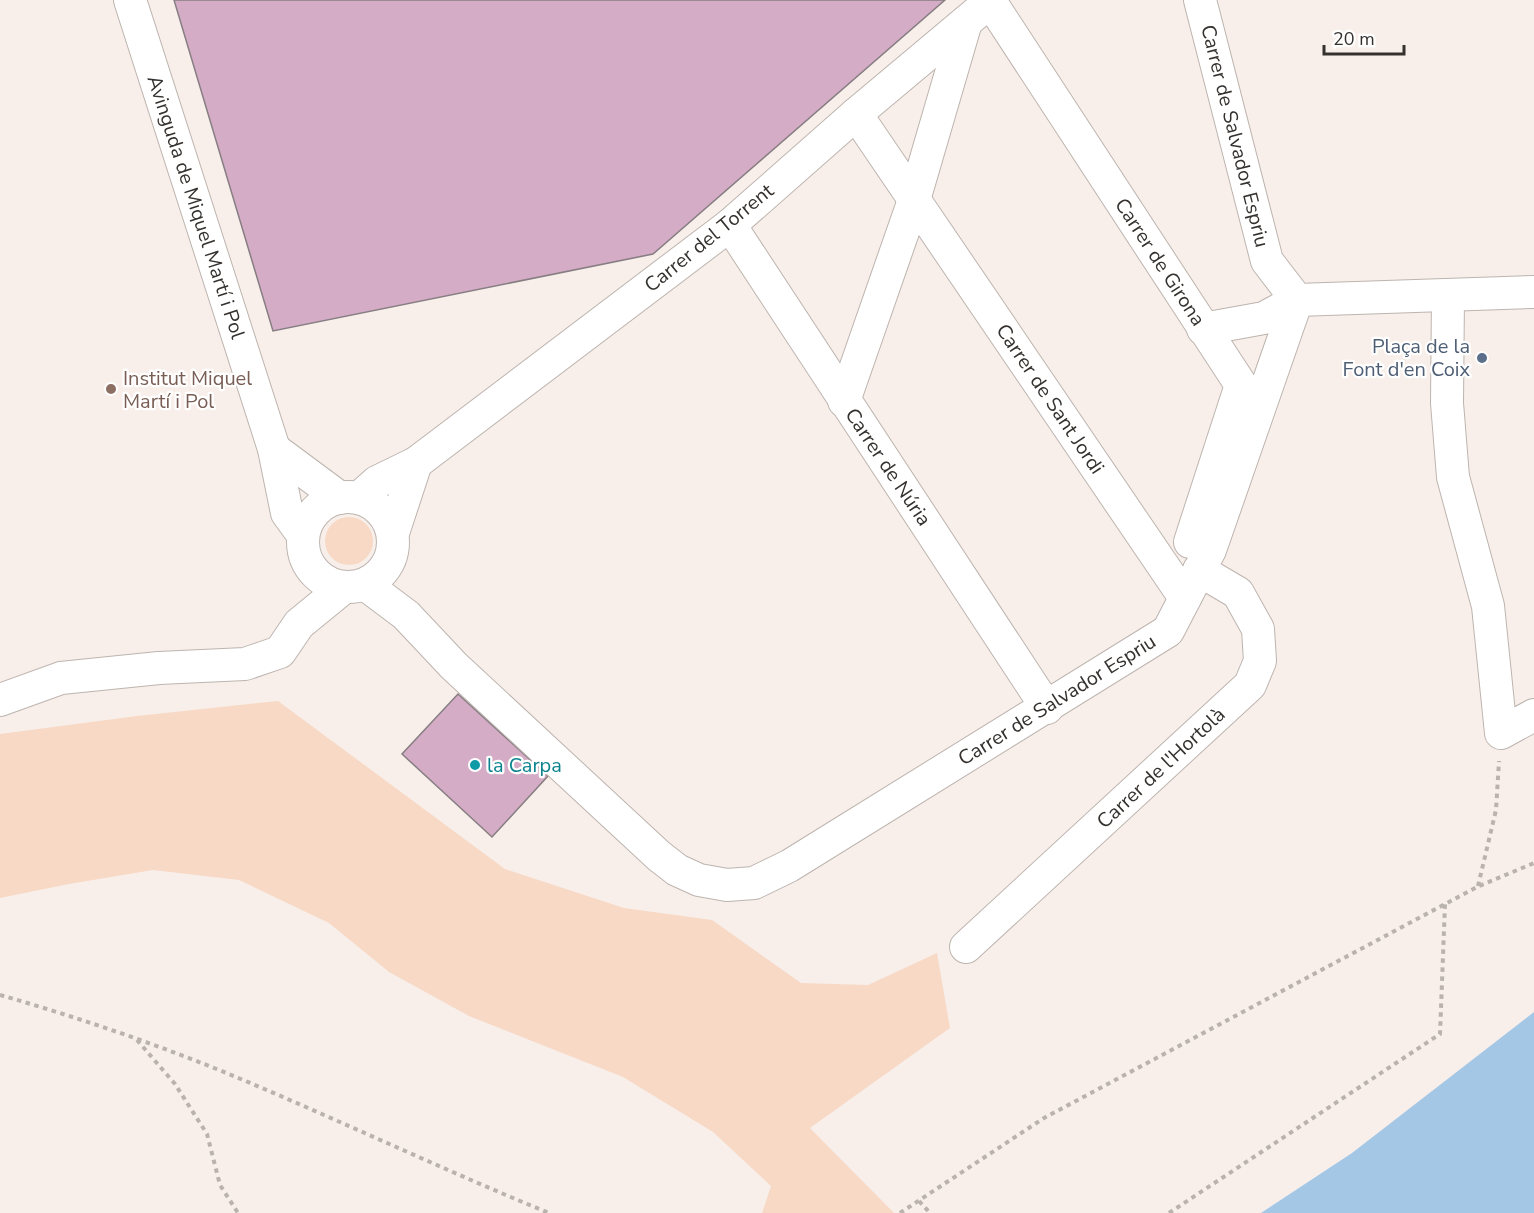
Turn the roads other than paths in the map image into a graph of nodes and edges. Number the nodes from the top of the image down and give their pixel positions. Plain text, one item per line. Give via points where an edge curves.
1 (130, 0) edge
2 (1200, 0) edge
3 (991, 1) edge
4 (966, 22) junction
5 (856, 114) junction
6 (914, 200) junction
7 (730, 225) junction
8 (1534, 292) edge
9 (1448, 295) junction
10 (1297, 300) junction
11 (1203, 328) junction
12 (844, 401) junction
13 (274, 449) junction
14 (416, 463) junction
15 (349, 498) junction
16 (392, 543) junction
17 (304, 546) junction
18 (1195, 556) junction
19 (354, 587) junction
20 (1185, 598) junction
21 (406, 615) junction
22 (299, 624) junction
23 (0, 700) edge
24 (1047, 708) junction
25 (1534, 715) edge
26 (966, 947) dead end

1 - 13 street, Avinguda de Miquel Martí i Pol
2 - 10 street, Carrer de Salvador Espriu via 1267,261
3 - 4 street, Carrer del Torrent
3 - 11 street, Carrer de Girona
4 - 5 street, Carrer del Torrent
4 - 6 street
5 - 6 street, Carrer de Sant Jordi
5 - 7 street, Carrer del Torrent
6 - 12 street
6 - 20 street, Carrer de Sant Jordi
7 - 12 street, Carrer de Núria
7 - 14 street, Carrer del Torrent
8 - 9 street
9 - 10 street
9 - 25 street via 1447,403 1453,477 1488,606 1501,733
10 - 11 street via 1264,318
10 - 18 street, Carrer de Salvador Espriu via 1210,550
11 - 18 street, Carrer de Girona via 1241,385
12 - 24 street, Carrer de Núria
13 - 15 street
13 - 17 street, Avinguda de Miquel Martí i Pol via 287,513
14 - 15 street, Carrer del Torrent
14 - 16 street
15 - 16 street via 378,507 388,520
15 - 17 street via 320,506 311,515
16 - 19 street via 380,575
16 - 21 street
17 - 19 street via 316,575 328,584
17 - 22 street
18 - 20 street, Carrer de Salvador Espriu
18 - 26 street, Carrer de l'Hortolà via 1238,593 1258,629 1260,661 1250,685
19 - 21 street, Carrer de Salvador Espriu
19 - 22 street
20 - 24 street, Carrer de Salvador Espriu via 1168,631
21 - 24 street, Carrer de Salvador Espriu via 454,666 659,856 699,880 727,885 754,883 789,866
22 - 23 street via 280,652 245,664 61,678

